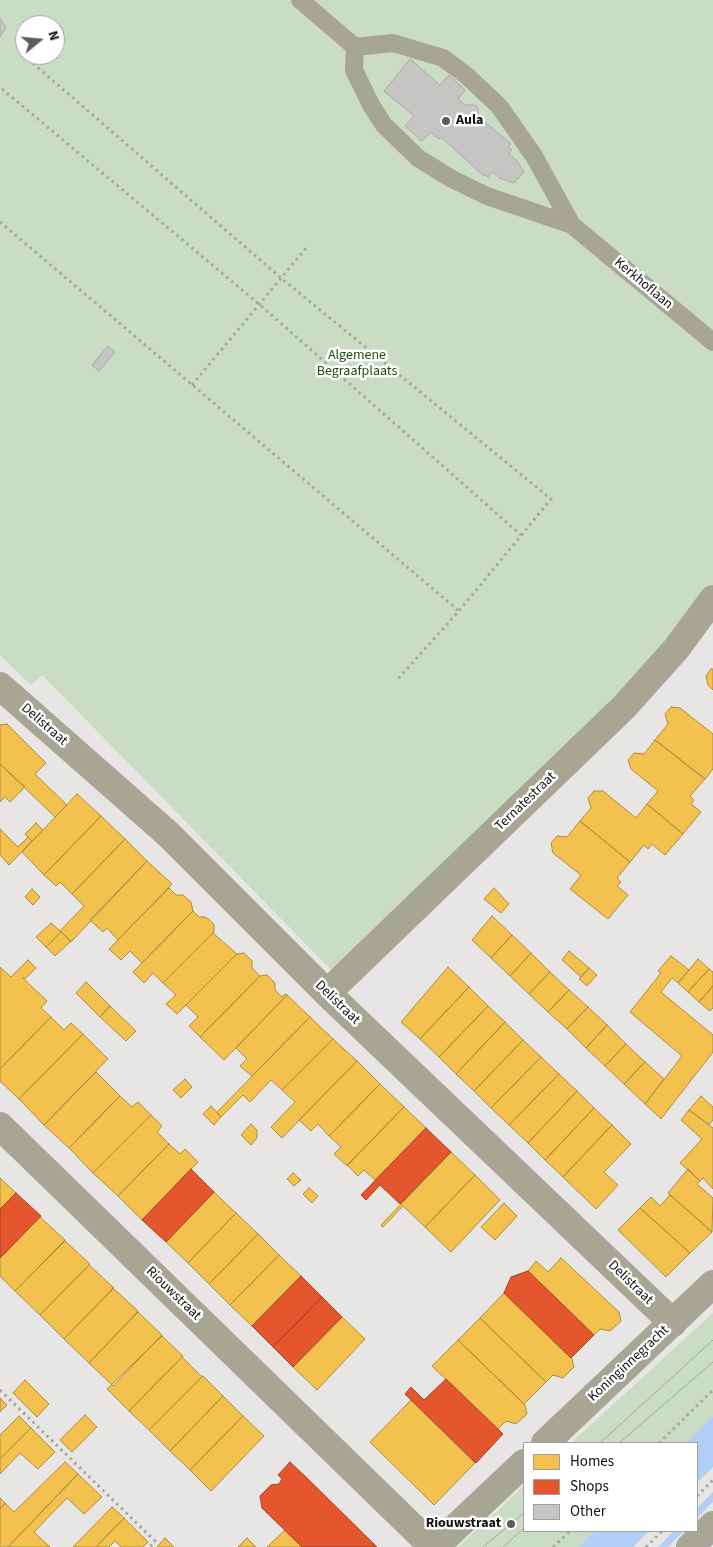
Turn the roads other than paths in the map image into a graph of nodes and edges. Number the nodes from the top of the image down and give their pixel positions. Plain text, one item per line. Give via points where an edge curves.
1 (300, 0) edge
2 (355, 47) junction
3 (572, 225) junction
4 (713, 342) edge
5 (713, 599) edge
6 (0, 686) edge
7 (327, 993) junction
8 (0, 1126) edge
9 (713, 1284) edge
10 (673, 1323) junction
11 (546, 1442) edge
12 (523, 1464) edge
13 (713, 1525) edge
14 (434, 1547) edge
15 (690, 1547) edge

1 - 2 lane
2 - 3 lane via 354,70 371,105 384,125 418,158 487,196
2 - 3 lane via 393,43 443,58 466,75 499,106 534,156
3 - 4 lane, Kerkhoflaan
5 - 7 street, Ternatestraat via 676,649 624,707
6 - 7 street, Delistraat via 168,834
7 - 10 street, Delistraat
8 - 14 street, Riouwstraat
9 - 10 street, Koninginnegracht
10 - 11 street, Koninginnegracht
12 - 14 street
13 - 15 main road

